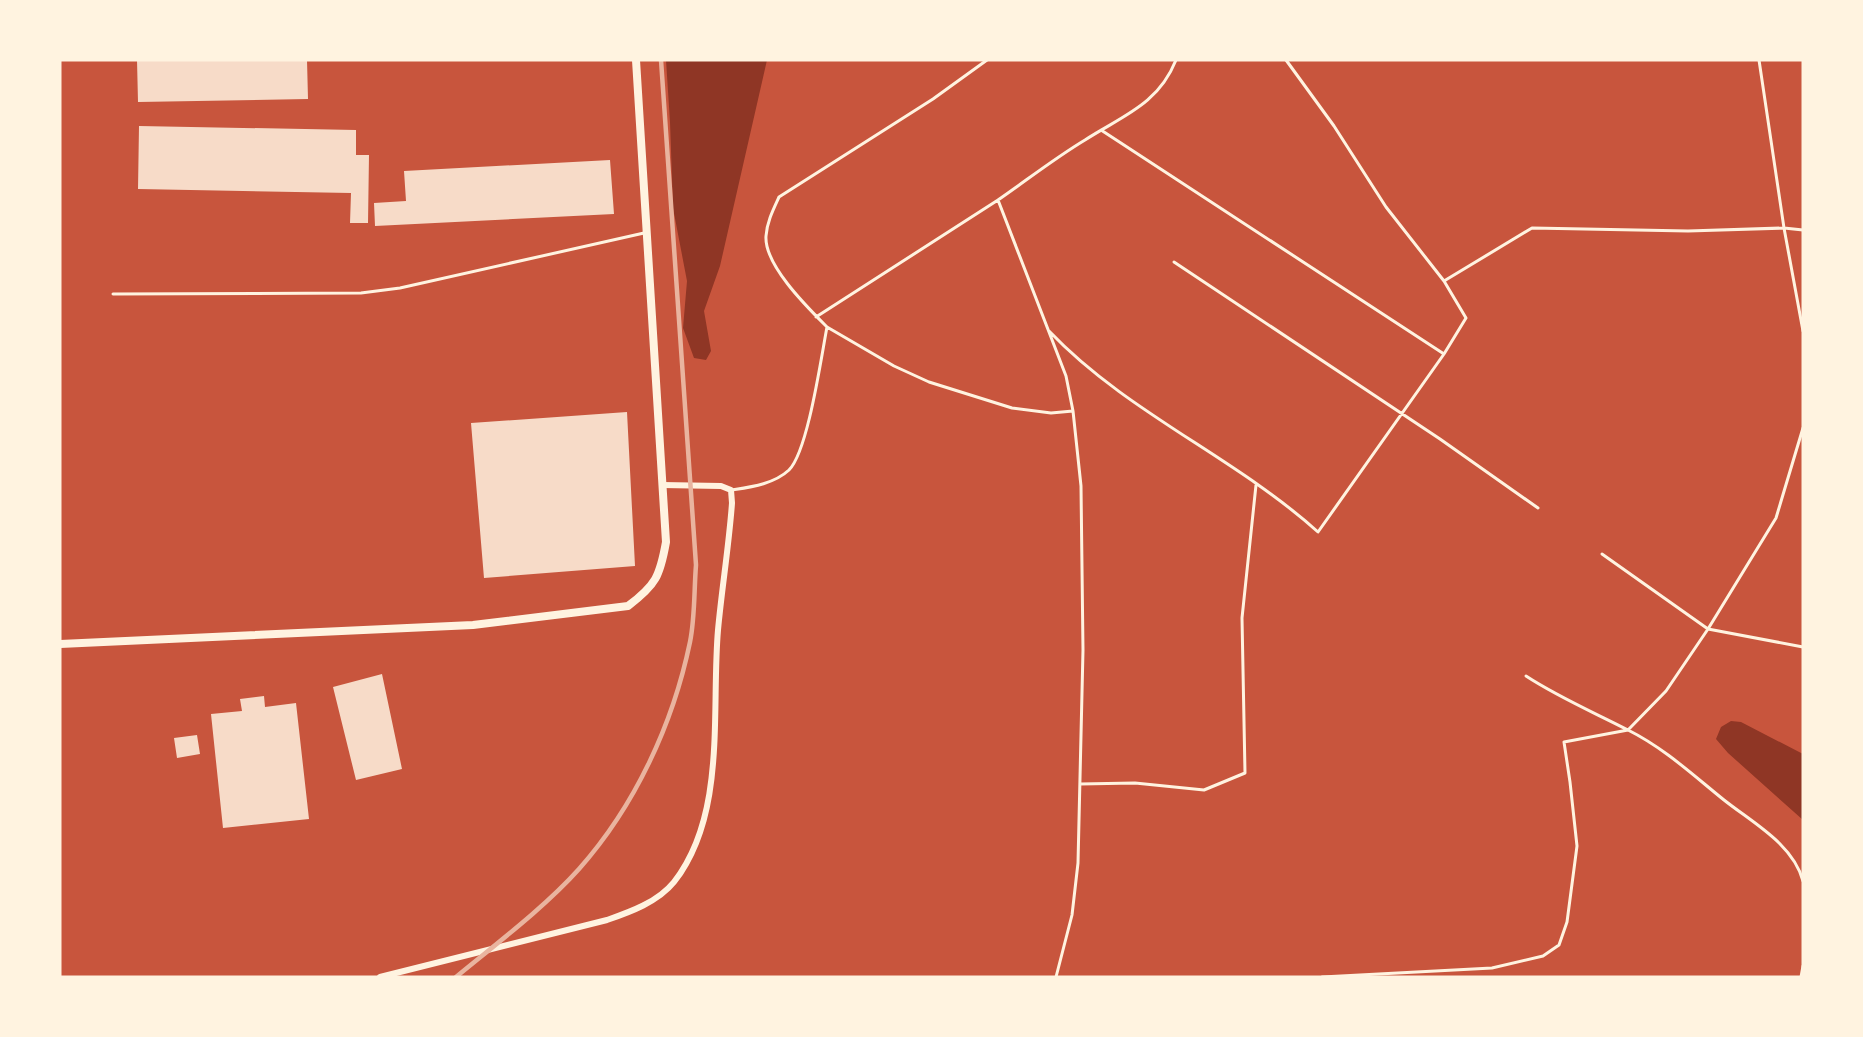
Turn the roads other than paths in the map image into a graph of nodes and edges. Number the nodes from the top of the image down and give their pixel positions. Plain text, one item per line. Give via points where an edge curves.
1 (636, 60) edge
2 (987, 60) edge
3 (1176, 60) edge
4 (1286, 60) edge
5 (1759, 60) edge
6 (1101, 130) junction
7 (998, 200) junction
8 (1784, 228) junction
9 (1803, 230) edge
10 (646, 233) junction
11 (1174, 262) dead end
12 (1444, 281) junction
13 (113, 294) dead end
14 (816, 317) junction
15 (827, 327) junction
16 (1048, 330) junction
17 (1803, 332) edge
18 (1444, 354) junction
19 (1073, 411) junction
20 (1402, 414) junction
21 (1803, 428) edge
22 (662, 485) junction
23 (1256, 485) junction
24 (730, 490) junction
25 (1538, 508) dead end
26 (1602, 554) dead end
27 (1708, 629) junction
28 (60, 644) edge
29 (1803, 646) edge
30 (1526, 676) dead end
31 (1628, 730) junction
32 (1079, 784) junction
33 (1803, 881) edge
34 (1803, 966) edge
35 (380, 977) edge
36 (1056, 977) edge
37 (1322, 977) edge
38 (1801, 977) edge

1 - 10 street
2 - 14 lane via 779,197 770,217 768,249 780,273
3 - 6 lane via 1160,88 1139,108
4 - 12 lane via 1386,207
5 - 8 lane
6 - 7 lane
6 - 18 lane
7 - 14 lane
7 - 16 lane
8 - 9 lane
8 - 12 lane via 1532,228
8 - 17 lane
10 - 13 lane via 370,292
10 - 22 street
11 - 20 lane
12 - 18 lane via 1466,318
14 - 15 lane
15 - 19 lane via 929,382 1012,408 1051,413
15 - 24 lane via 810,417 791,469 761,485
16 - 19 lane via 1066,376
16 - 23 lane via 1072,356 1105,381
18 - 20 lane
19 - 32 lane via 1083,558
20 - 23 lane via 1318,532
20 - 25 lane
21 - 27 lane via 1776,518
22 - 24 street via 721,486
22 - 28 street via 666,542 661,570 648,591 628,606 473,625
23 - 32 lane via 1242,618 1245,773 1204,790 1135,783
24 - 35 street via 708,806 697,841 673,883 635,910 607,920
26 - 27 lane
27 - 29 lane
27 - 31 lane via 1666,691
30 - 31 lane
31 - 33 lane via 1668,754 1755,822 1800,868
31 - 37 lane via 1564,742 1577,846 1567,922 1559,945 1544,957 1492,968
32 - 36 lane via 1076,888
34 - 38 lane

